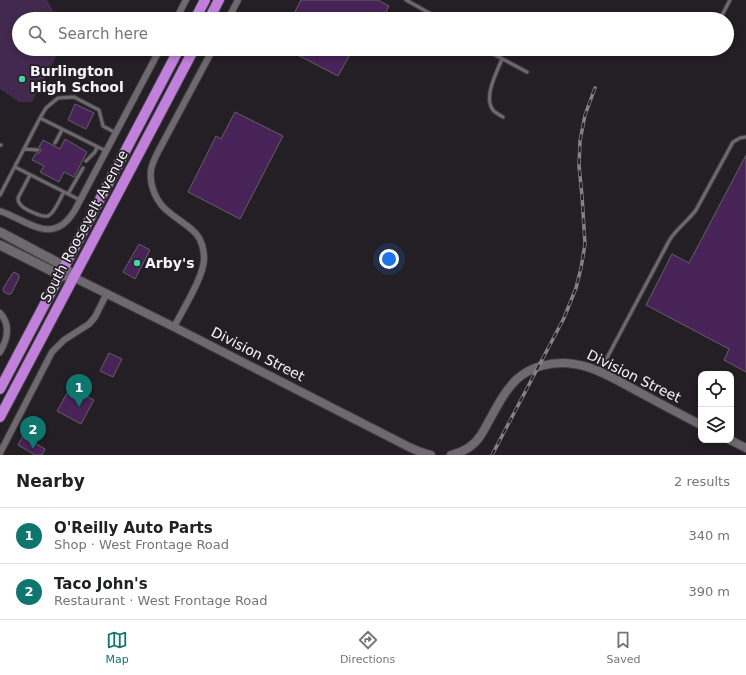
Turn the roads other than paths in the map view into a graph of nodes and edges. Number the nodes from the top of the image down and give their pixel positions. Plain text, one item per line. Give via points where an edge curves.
1 (186, 0) edge
2 (205, 0) edge
3 (220, 0) edge
4 (238, 0) edge
5 (406, 0) edge
6 (730, 0) edge
7 (180, 12) edge
8 (199, 12) edge
9 (213, 12) edge
10 (232, 12) edge
11 (427, 12) edge
12 (724, 12) edge
13 (156, 56) edge
14 (175, 56) edge
15 (190, 56) edge
16 (209, 56) edge
17 (497, 56) edge
18 (502, 59) junction
19 (527, 72) dead end
20 (504, 117) dead end
21 (40, 118) junction
22 (62, 130) junction
23 (116, 133) junction
24 (746, 137) edge
25 (55, 143) dead end
26 (97, 147) junction
27 (24, 149) junction
28 (38, 150) dead end
29 (106, 152) junction
30 (86, 161) dead end
31 (15, 167) junction
32 (83, 168) dead end
33 (30, 175) junction
34 (64, 192) junction
35 (68, 194) junction
36 (0, 195) edge
37 (80, 200) junction
38 (0, 211) edge
39 (0, 232) edge
40 (0, 245) edge
41 (62, 271) junction
42 (73, 277) junction
43 (107, 294) junction
44 (0, 313) edge
45 (174, 327) junction
46 (1, 348) edge
47 (600, 372) junction
48 (0, 389) edge
49 (0, 417) edge
50 (698, 423) edge
51 (734, 442) edge
52 (746, 448) edge
53 (0, 453) edge
54 (431, 455) edge
55 (453, 455) edge

1 - 7 street
2 - 8 highway
3 - 9 highway
4 - 10 street
5 - 11 lane
6 - 12 lane
13 - 23 street
14 - 41 highway, South Roosevelt Avenue
15 - 42 highway, South Roosevelt Avenue
16 - 45 street via 159,150 151,171 151,180 159,201 166,210 192,228 199,238 204,257 202,271
17 - 18 lane
18 - 19 lane
18 - 20 lane via 492,82 490,105 496,113
21 - 22 lane
21 - 23 lane via 46,108 58,98 74,97 99,110 103,126
21 - 27 lane
22 - 25 lane
22 - 26 lane
23 - 29 street
24 - 47 lane via 733,142 696,210 669,240
26 - 29 lane
26 - 30 lane
27 - 28 lane
27 - 31 lane
29 - 37 street
31 - 33 lane
31 - 36 lane
32 - 35 lane
33 - 34 lane
33 - 34 lane via 18,203 33,212 48,216
34 - 35 lane
35 - 37 lane
37 - 38 street via 67,222 51,229 38,228
39 - 41 main road, Division Street
40 - 41 main road, Division Street
41 - 42 main road, Division Street
41 - 48 highway, South Roosevelt Avenue
42 - 43 street, Division Street
42 - 49 highway, South Roosevelt Avenue
43 - 45 street, Division Street
43 - 53 street via 93,320 64,340 52,352
44 - 46 street via 7,327 6,339
45 - 54 street, Division Street via 416,450
47 - 50 street, Division Street
47 - 55 street, Division Street via 584,365 566,362 538,366 527,372 508,390 476,442 466,450
51 - 52 street

